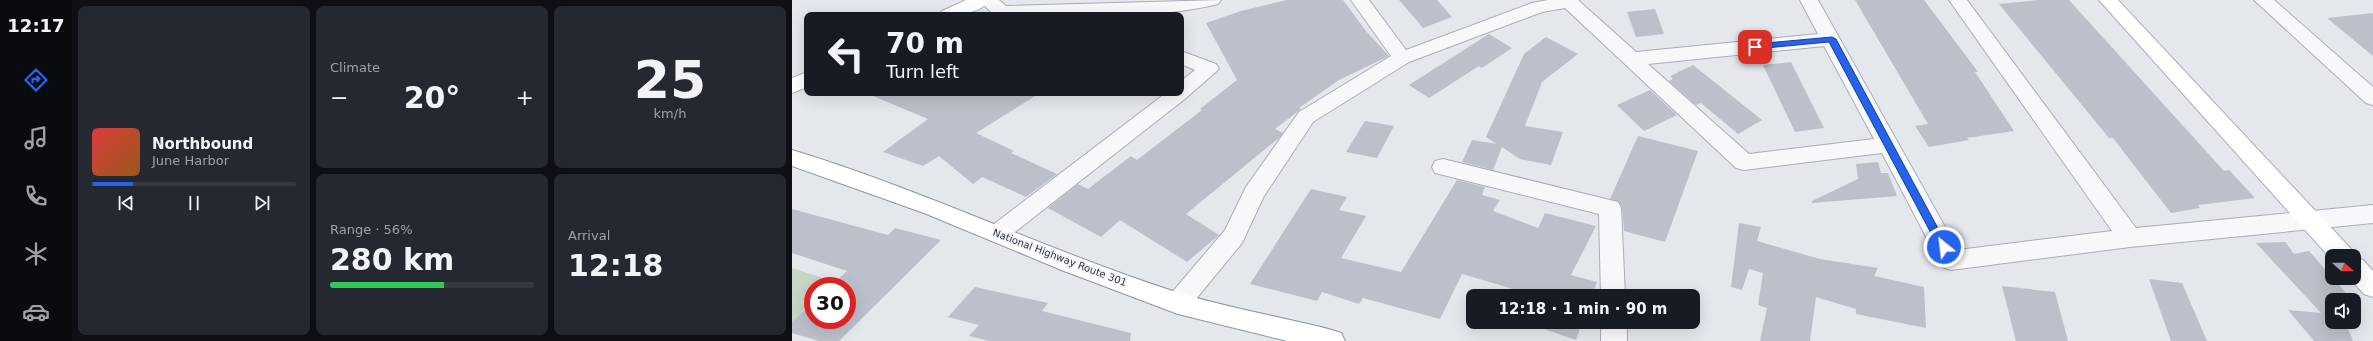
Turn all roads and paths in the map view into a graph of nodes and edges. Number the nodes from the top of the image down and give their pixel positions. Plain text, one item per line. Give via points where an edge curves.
1 (981, 0) edge
2 (988, 0) edge
3 (1212, 0) edge
4 (1360, 0) edge
5 (1809, 0) edge
6 (1958, 0) edge
7 (2108, 0) edge
8 (2264, 0) edge
9 (1568, 1) edge
10 (955, 12) edge
11 (1832, 39) junction
12 (1184, 57) edge
13 (1402, 58) junction
14 (1633, 59) junction
15 (804, 80) edge
16 (792, 86) edge
17 (1184, 89) edge
18 (1175, 96) edge
19 (2373, 98) edge
20 (1887, 145) junction
21 (792, 158) edge
22 (1442, 167) dead end
23 (2373, 214) edge
24 (2310, 222) junction
25 (998, 233) junction
26 (2130, 238) junction
27 (2336, 249) edge
28 (2361, 274) edge
29 (2373, 286) edge
30 (1613, 289) edge
31 (1178, 303) junction
32 (1614, 329) edge
33 (1332, 341) edge
34 (1614, 341) edge

1 - 10 main road
2 - 3 street via 1001,12 1171,7
4 - 13 street
5 - 11 street
6 - 26 street
7 - 24 main road
8 - 19 street
9 - 13 street via 1538,7
9 - 14 street
11 - 14 street
11 - 20 street
12 - 17 street via 1209,69
13 - 31 street via 1306,117 1254,193 1234,236
14 - 20 street via 1744,162
15 - 16 main road
18 - 25 street
20 - 26 street via 1951,260
21 - 25 main road, National Highway Route 301 via 932,206
22 - 30 street via 1610,208
23 - 24 street
24 - 26 street
24 - 27 main road
25 - 31 main road, National Highway Route 301
28 - 29 main road
31 - 33 main road, National Highway Route 301
32 - 34 street

